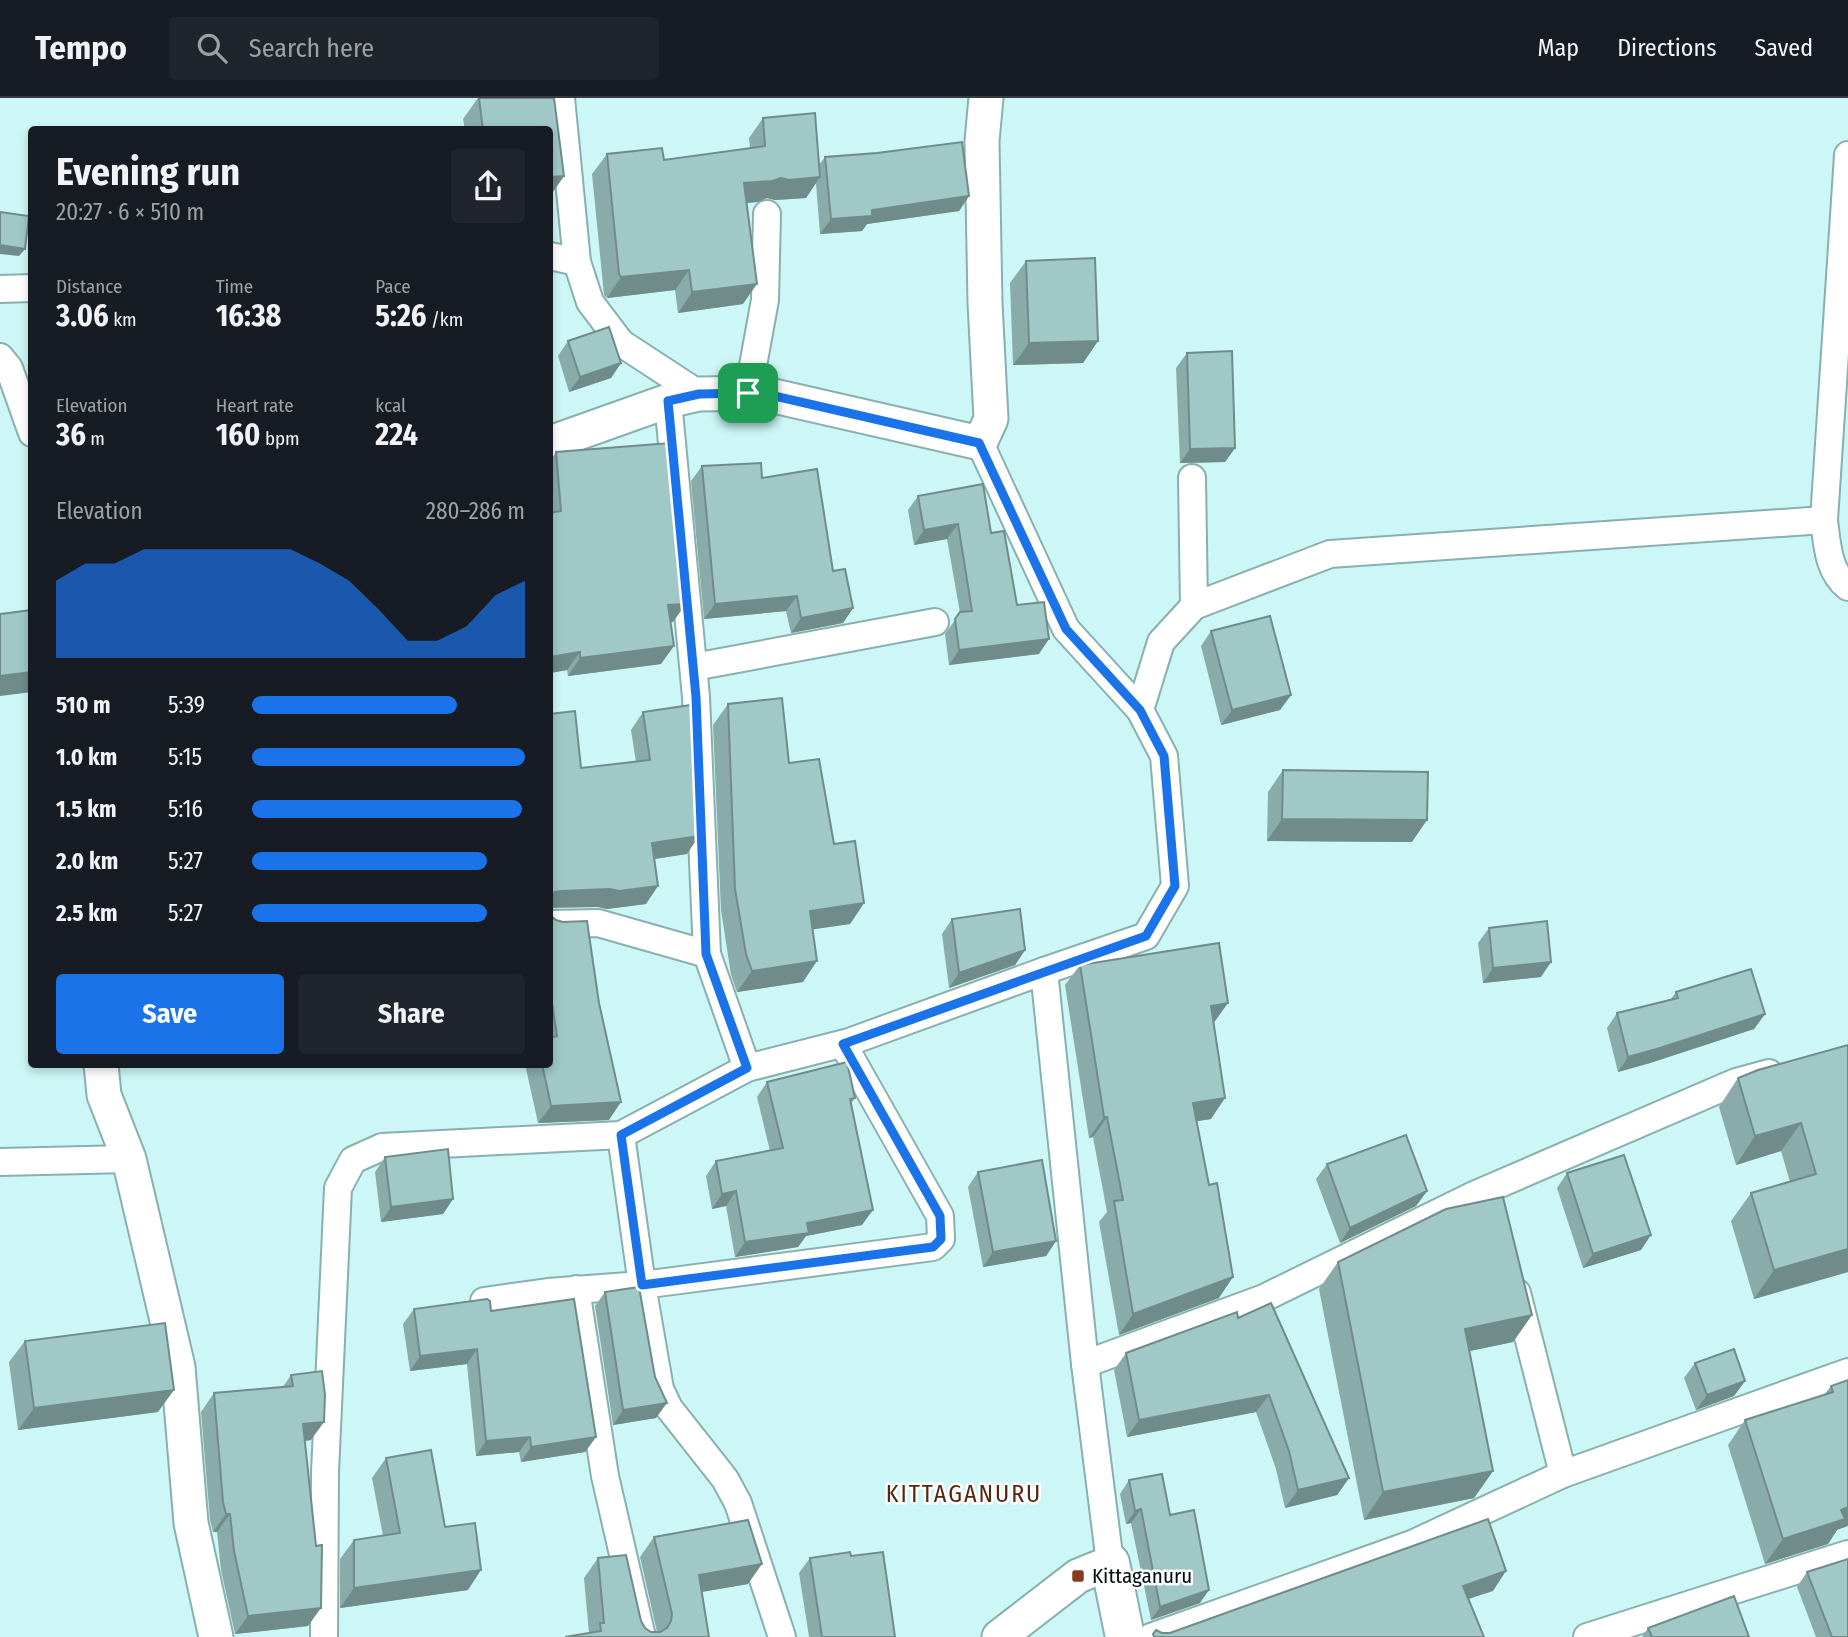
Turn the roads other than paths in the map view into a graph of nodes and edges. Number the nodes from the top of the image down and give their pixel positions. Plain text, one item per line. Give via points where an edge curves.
1 (561, 98) edge
2 (986, 98) edge
3 (1848, 155) edge
4 (1846, 212) edge
5 (767, 214) dead end
6 (553, 257) edge
7 (576, 262) junction
8 (28, 288) edge
9 (0, 289) edge
10 (0, 357) edge
11 (1840, 390) edge
12 (748, 393) junction
13 (683, 398) junction
14 (28, 422) edge
15 (553, 442) edge
16 (979, 443) junction
17 (1192, 478) dead end
18 (1824, 520) junction
19 (1848, 587) edge
20 (1194, 606) junction
21 (935, 622) dead end
22 (694, 667) junction
23 (1140, 710) junction
24 (553, 924) edge
25 (706, 954) junction
26 (1044, 971) junction
27 (843, 1044) junction
28 (1798, 1065) edge
29 (101, 1068) edge
30 (747, 1068) junction
31 (621, 1135) junction
32 (129, 1159) junction
33 (0, 1162) edge
34 (1491, 1188) junction
35 (1497, 1214) edge
36 (1510, 1266) edge
37 (642, 1285) junction
38 (576, 1289) junction
39 (484, 1301) edge
40 (1085, 1364) junction
41 (1848, 1372) edge
42 (1563, 1474) junction
43 (1848, 1554) edge
44 (1110, 1563) junction
45 (216, 1637) edge
46 (324, 1637) edge
47 (642, 1637) edge
48 (782, 1637) edge
49 (999, 1637) edge
50 (1125, 1637) edge
51 (1151, 1637) edge
52 (1587, 1637) edge

1 - 7 street
2 - 16 street via 982,141 991,419
3 - 4 street
4 - 11 street
5 - 12 street via 765,300
6 - 7 street
7 - 13 street via 590,302 621,343
8 - 9 street
10 - 14 street via 9,368
11 - 18 street
12 - 13 street
12 - 16 street
13 - 15 street
13 - 22 street
16 - 23 street via 1066,629
17 - 20 street
18 - 19 street via 1829,558 1840,582
18 - 20 street via 1330,554
20 - 23 street via 1161,642
21 - 22 street
22 - 25 street
23 - 26 street via 1164,756 1175,886 1146,936
24 - 25 street via 598,923
25 - 30 street
26 - 27 street
26 - 40 street
27 - 30 street
27 - 37 street via 940,1216 941,1239 923,1249
28 - 34 street via 1736,1082
29 - 32 street via 104,1095
30 - 31 street
31 - 37 street
31 - 46 street via 382,1147 353,1160 338,1188 325,1472
32 - 33 street
32 - 45 street via 178,1367 191,1523
34 - 35 street
34 - 40 street via 1264,1298
36 - 42 street
37 - 38 street
37 - 48 street via 660,1390 738,1503
38 - 39 street
38 - 47 street via 605,1476
40 - 44 street
41 - 42 street
42 - 51 street via 1412,1544
43 - 52 street
44 - 49 street via 1078,1576
44 - 50 main road

